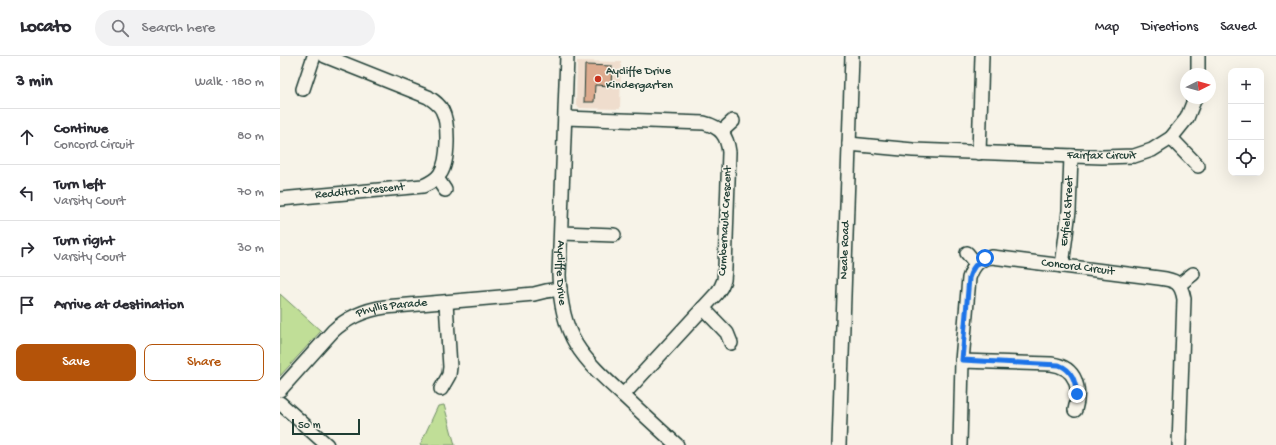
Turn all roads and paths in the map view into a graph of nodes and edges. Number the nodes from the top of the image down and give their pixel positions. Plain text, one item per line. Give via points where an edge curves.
1 (314, 56) edge
2 (325, 56) edge
3 (567, 56) edge
4 (852, 56) edge
5 (982, 56) edge
6 (1198, 56) edge
7 (1198, 68) edge
8 (303, 88) dead end
9 (1193, 104) edge
10 (565, 118) junction
11 (733, 121) dead end
12 (722, 131) junction
13 (1171, 138) junction
14 (849, 148) junction
15 (979, 153) junction
16 (1071, 156) junction
17 (1198, 166) dead end
18 (437, 178) junction
19 (445, 190) dead end
20 (280, 199) edge
21 (562, 233) junction
22 (614, 235) dead end
23 (966, 253) dead end
24 (976, 264) junction
25 (1062, 266) junction
26 (1193, 274) dead end
27 (1179, 284) junction
28 (560, 292) junction
29 (446, 302) junction
30 (703, 308) junction
31 (731, 343) dead end
32 (962, 360) junction
33 (441, 389) dead end
34 (280, 390) edge
35 (623, 396) junction
36 (280, 403) edge
37 (1075, 410) dead end
38 (328, 445) edge
39 (677, 445) edge
40 (839, 445) edge
41 (960, 445) edge
42 (1179, 445) edge

1 - 8 street
2 - 18 street via 428,97 442,108 447,125 446,156
3 - 10 street, Aycliffe Drive
4 - 14 street, Neale Road
5 - 15 street
6 - 7 street
9 - 13 street, Fairfax Circuit via 1187,118
10 - 12 street via 696,122 710,124
10 - 21 street, Aycliffe Drive
11 - 12 street
12 - 30 street, Cumbernauld Crescent via 729,152 725,275 722,287
13 - 16 street, Fairfax Circuit via 1152,150 1134,156
13 - 17 street
14 - 15 street, Fairfax Circuit via 878,152 913,150
14 - 40 street, Neale Road
15 - 16 street, Fairfax Circuit
16 - 25 street, Enfield Street
18 - 19 street
18 - 20 street, Redditch Crescent via 430,183 414,187
21 - 22 street
21 - 28 street, Aycliffe Drive
23 - 24 street
24 - 25 street, Concord Circuit via 992,257
24 - 32 street via 969,278
25 - 27 street, Concord Circuit via 1169,280
26 - 27 street
27 - 42 street via 1184,299
28 - 29 street, Phyllis Parade via 546,290 534,294
28 - 35 street, Aycliffe Drive via 563,314 581,353
29 - 33 street via 450,375
29 - 34 street, Phyllis Parade via 373,309 350,318 333,331
30 - 31 street via 723,329
30 - 35 street, Cumbernauld Crescent
32 - 37 street via 1051,364 1065,367 1071,372 1076,386
32 - 41 street
35 - 39 street, Aycliffe Drive
36 - 38 street

